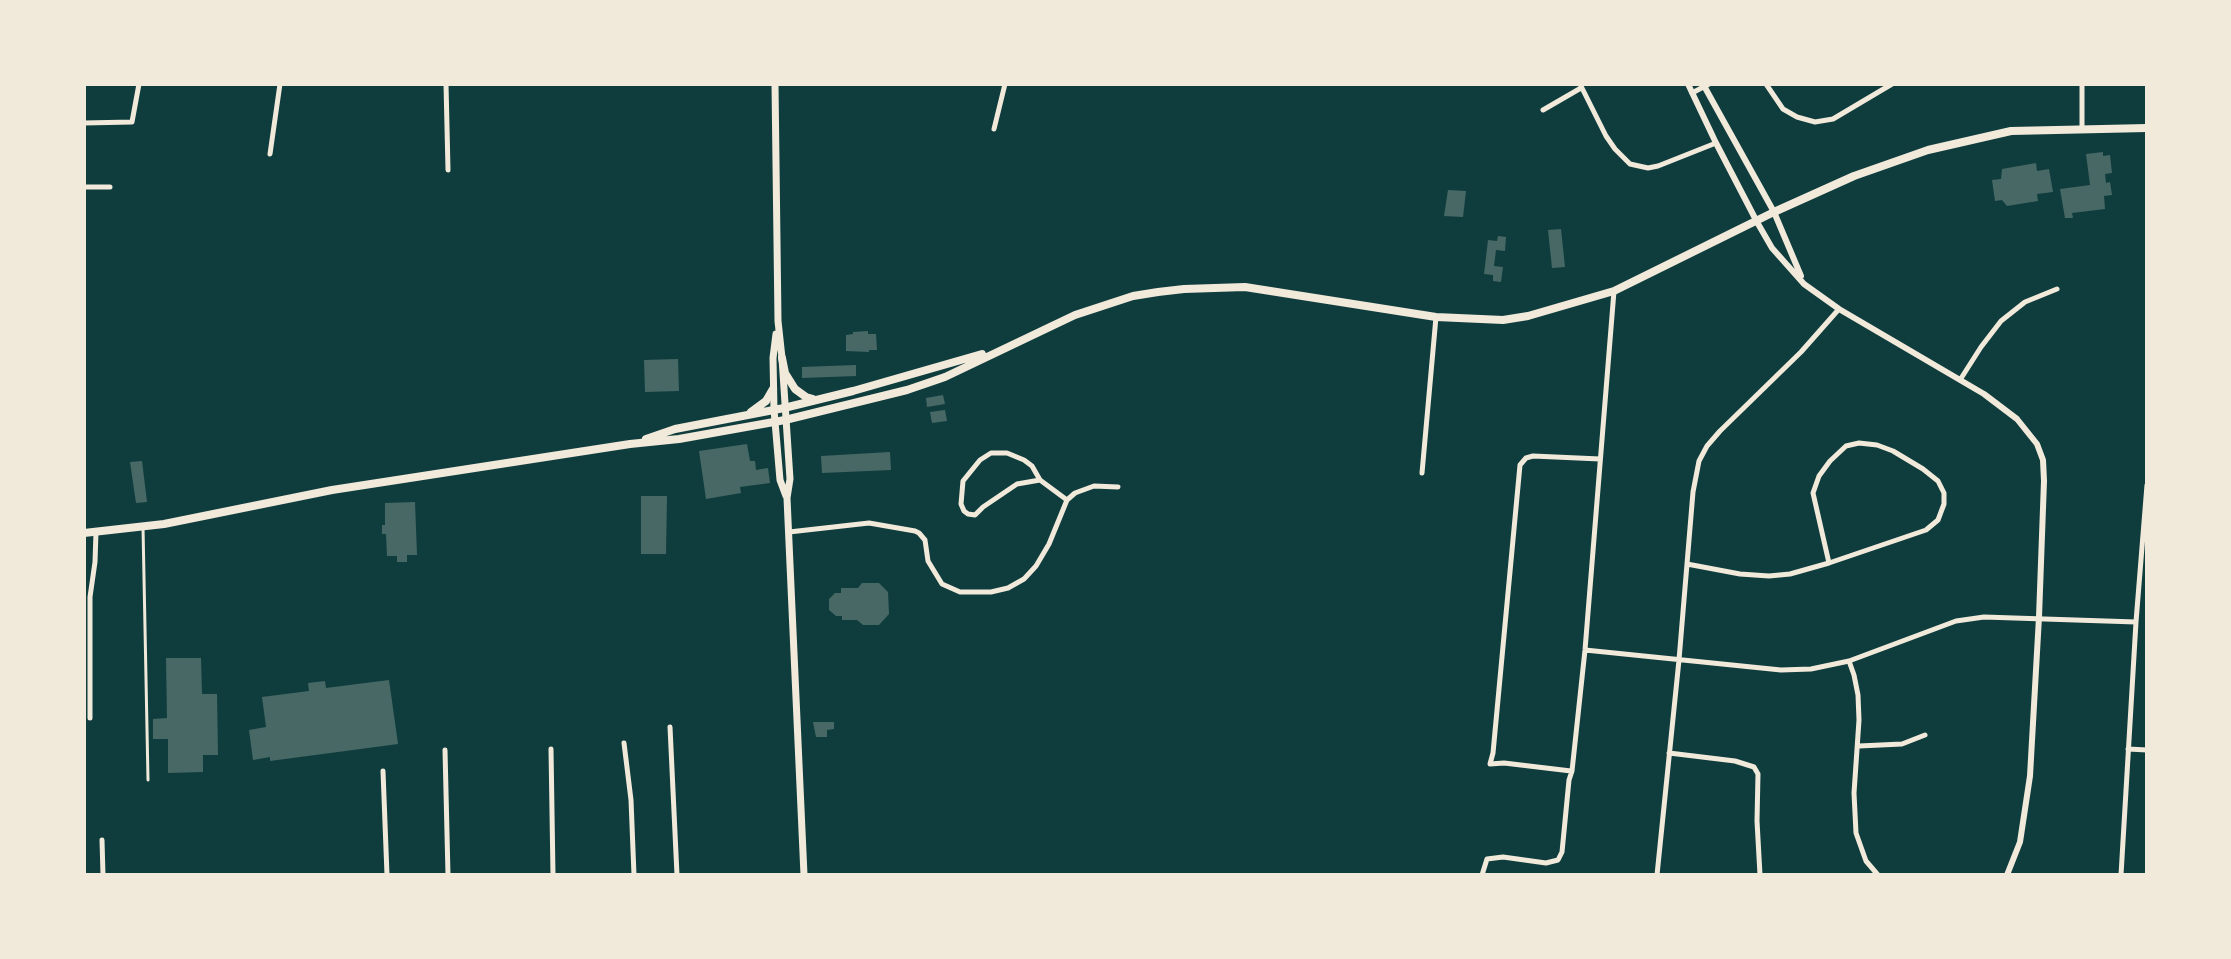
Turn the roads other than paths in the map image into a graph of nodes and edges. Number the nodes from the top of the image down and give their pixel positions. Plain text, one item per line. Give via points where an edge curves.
1 (139, 84) edge
2 (280, 84) edge
3 (446, 84) edge
4 (775, 84) edge
5 (1005, 84) edge
6 (1688, 84) edge
7 (1766, 84) edge
8 (1892, 84) edge
9 (2082, 84) edge
10 (1705, 85) edge
11 (1580, 86) edge
12 (1692, 93) junction
13 (1543, 110) dead end
14 (84, 123) edge
15 (2082, 128) junction
16 (2147, 128) edge
17 (994, 129) dead end
18 (1716, 143) junction
19 (270, 154) dead end
20 (448, 170) dead end
21 (84, 187) edge
22 (110, 187) dead end
23 (1774, 212) junction
24 (1757, 222) junction
25 (1804, 284) junction
26 (2057, 289) dead end
27 (1614, 291) junction
28 (1839, 309) junction
29 (1436, 317) junction
30 (778, 321) junction
31 (1008, 347) junction
32 (782, 358) junction
33 (1960, 380) junction
34 (773, 389) junction
35 (819, 399) junction
36 (784, 408) junction
37 (774, 410) junction
38 (743, 416) junction
39 (785, 420) junction
40 (775, 422) junction
41 (630, 444) junction
42 (1600, 459) junction
43 (1422, 473) dead end
44 (1040, 480) junction
45 (2147, 485) edge
46 (1118, 487) dead end
47 (787, 498) junction
48 (1067, 500) junction
49 (2146, 501) edge
50 (143, 526) junction
51 (96, 532) junction
52 (789, 532) junction
53 (84, 533) edge
54 (1829, 563) junction
55 (1687, 564) junction
56 (2039, 617) junction
57 (2136, 622) junction
58 (1585, 650) junction
59 (1679, 660) junction
60 (1849, 661) junction
61 (90, 718) dead end
62 (670, 727) dead end
63 (1925, 735) dead end
64 (624, 743) dead end
65 (1859, 746) junction
66 (551, 749) dead end
67 (2128, 749) junction
68 (445, 750) dead end
69 (2147, 750) edge
70 (1669, 753) junction
71 (383, 771) dead end
72 (1572, 771) junction
73 (148, 780) dead end
74 (102, 840) dead end
75 (103, 875) edge
76 (387, 875) edge
77 (448, 875) edge
78 (553, 875) edge
79 (634, 875) edge
80 (677, 875) edge
81 (804, 875) edge
82 (1482, 875) edge
83 (1657, 875) edge
84 (1760, 875) edge
85 (1878, 875) edge
86 (2007, 875) edge
87 (2121, 875) edge

1 - 14 street via 132,122
2 - 19 street
3 - 20 street
4 - 30 main road
5 - 17 street
6 - 12 street
7 - 8 street via 1783,109 1815,122 1833,119
9 - 15 street
10 - 12 street
10 - 23 street
11 - 13 street
11 - 18 street via 1606,136 1630,164 1658,166
12 - 18 street
15 - 16 highway
15 - 23 highway via 2011,131 1928,150
18 - 24 street
21 - 22 street
23 - 24 highway
23 - 25 street
24 - 25 street
24 - 27 highway
25 - 28 street
26 - 33 street via 2025,302 2001,321
27 - 29 highway via 1503,320
27 - 42 street
28 - 33 street
28 - 55 street via 1707,446 1693,492
29 - 31 highway via 1245,287 1184,289 1111,302
29 - 43 street
30 - 32 main road
30 - 34 main road
31 - 35 highway
31 - 39 highway via 907,390
32 - 35 highway via 795,389
32 - 36 main road
33 - 56 street via 2017,419 2043,460
34 - 37 main road
34 - 38 highway via 756,410
35 - 36 highway
36 - 37 highway
36 - 39 main road
37 - 38 highway
37 - 40 main road
38 - 41 highway
39 - 40 highway
39 - 47 main road
40 - 41 highway
40 - 47 main road via 780,480
41 - 50 highway via 332,490
42 - 58 street
42 - 72 street via 1533,456 1520,465 1490,764
44 - 44 street via 1017,484 975,515 961,504 963,481 991,453 1024,460
44 - 48 street
45 - 49 street
46 - 48 street via 1084,488
47 - 52 main road
48 - 52 street via 1036,566 1024,579 991,592 960,592 942,584 928,561 925,540 915,531 869,523
49 - 57 street
50 - 51 highway
50 - 73 lane
51 - 53 highway
51 - 61 street
52 - 81 main road
54 - 54 street via 1926,530 1938,520 1944,504 1938,481 1893,451 1859,443 1846,446 1819,476 1813,493
54 - 55 street via 1769,576
55 - 59 street
56 - 57 street
56 - 60 street via 1956,621
56 - 86 street via 2026,809
57 - 67 street
58 - 59 street
58 - 72 street
59 - 60 street via 1781,670
59 - 70 street
60 - 65 street via 1858,695
62 - 80 street
63 - 65 street via 1902,744
64 - 79 street
65 - 85 street via 1856,833 1866,861
66 - 78 street
67 - 69 street
67 - 87 street
68 - 77 street
70 - 83 street
70 - 84 street via 1754,767
71 - 76 street
72 - 82 street via 1561,857 1546,863 1487,859
74 - 75 street

